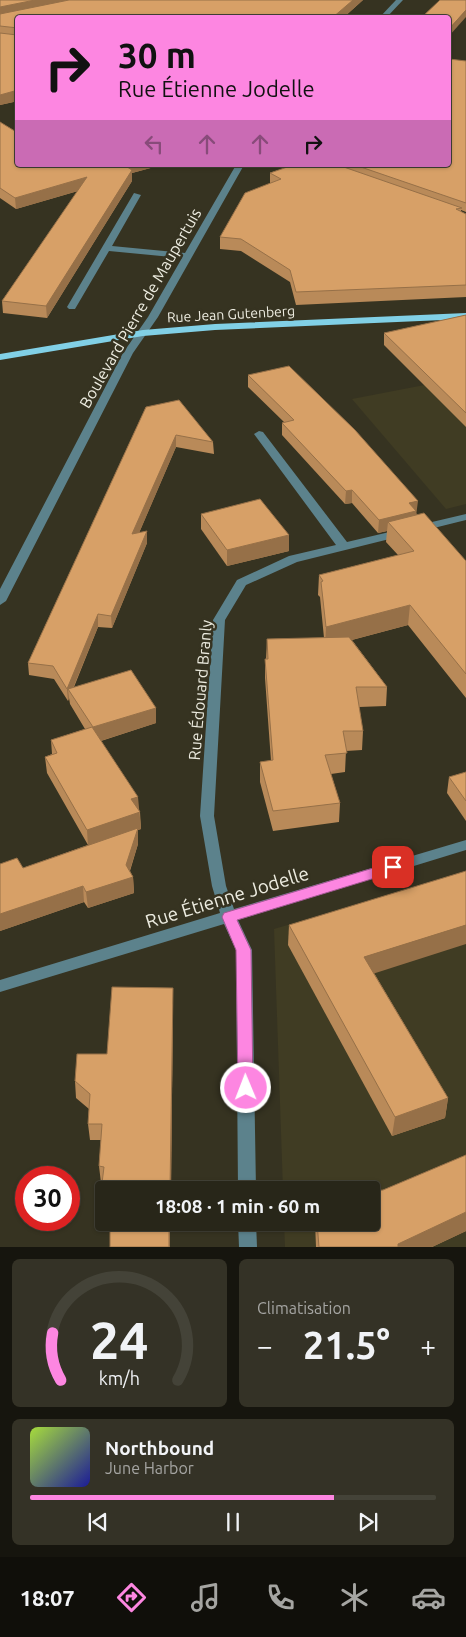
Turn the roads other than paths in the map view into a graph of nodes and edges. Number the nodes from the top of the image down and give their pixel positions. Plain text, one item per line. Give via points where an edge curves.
1 (400, 0) edge
2 (385, 15) edge
3 (239, 167) edge
4 (137, 195) dead end
5 (106, 248) junction
6 (188, 256) junction
7 (72, 307) dead end
8 (466, 316) edge
9 (143, 333) junction
10 (0, 356) edge
11 (259, 434) dead end
12 (466, 517) edge
13 (344, 547) junction
14 (0, 601) edge
15 (466, 845) edge
16 (229, 917) junction
17 (0, 986) edge
18 (247, 1181) edge
19 (247, 1231) edge
20 (248, 1247) edge

1 - 2 street
3 - 6 street, Boulevard Pierre de Maupertuis
4 - 5 street
5 - 6 street
5 - 7 street
6 - 9 street, Boulevard Pierre de Maupertuis
8 - 9 main road, Rue Jean Gutenberg
9 - 10 main road, Rue Jean Gutenberg
9 - 14 street, Boulevard Pierre de Maupertuis via 128,353
11 - 13 street
12 - 13 street, Rue Édouard Branly
13 - 16 street, Rue Édouard Branly via 294,559 241,583 219,620 207,816 219,886
15 - 16 street, Rue Étienne Jodelle
16 - 17 street, Rue Étienne Jodelle
16 - 18 street, Rue Édouard Branly via 244,950
19 - 20 street

